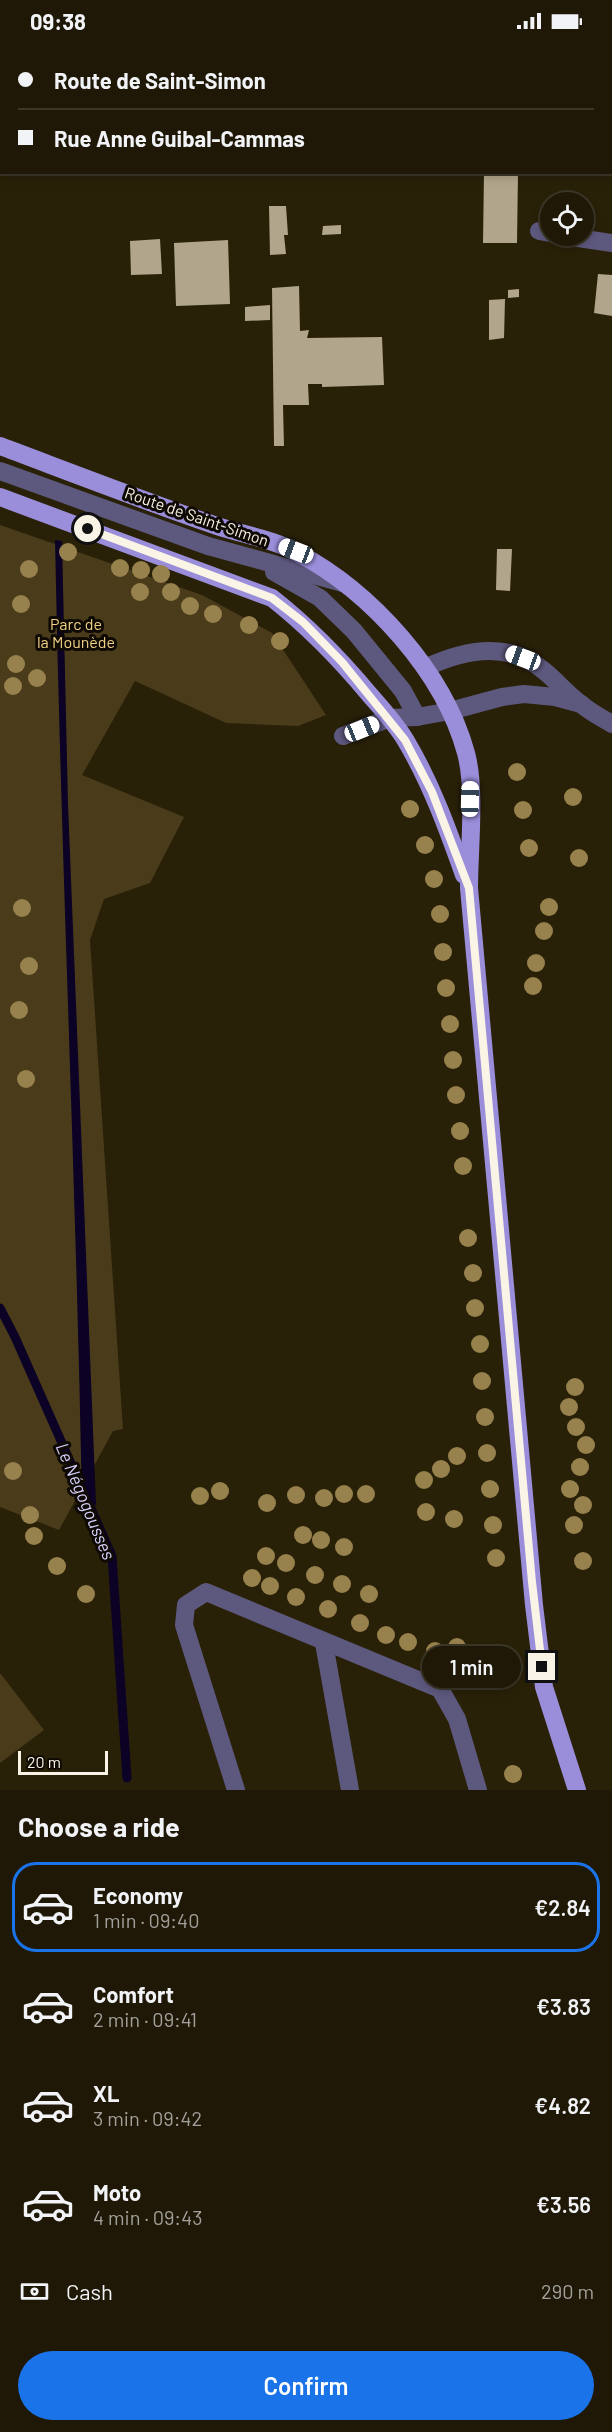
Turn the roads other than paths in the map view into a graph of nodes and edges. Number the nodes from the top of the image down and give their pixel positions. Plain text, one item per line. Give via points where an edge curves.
1 (594, 240) edge
2 (612, 243) edge
3 (0, 446) edge
4 (0, 471) edge
5 (0, 497) edge
6 (254, 560) junction
7 (343, 584) junction
8 (425, 668) junction
9 (581, 704) junction
10 (450, 711) junction
11 (417, 717) junction
12 (390, 718) junction
13 (612, 724) edge
14 (343, 736) dead end
15 (469, 888) junction
16 (324, 1643) junction
17 (236, 1790) edge
18 (350, 1790) edge
19 (478, 1790) edge
20 (578, 1790) edge

1 - 2 street
3 - 7 main road, Route de Saint-Simon via 296,551
4 - 6 street
5 - 12 main road via 272,598 328,646
6 - 7 street
6 - 11 street via 320,598 354,631 403,691
7 - 8 main road, Route de Saint-Simon via 385,622
8 - 9 street via 490,649 506,652 542,668
8 - 10 main road, Route de Saint-Simon
9 - 10 street via 524,694
9 - 13 street
10 - 11 street
10 - 15 main road, Route de Saint-Simon via 466,753 470,777
11 - 12 street
12 - 14 street
12 - 15 main road via 425,775
15 - 20 main road via 534,1605 544,1687
16 - 17 street via 206,1592 186,1605 184,1624
16 - 18 street
16 - 19 street via 440,1689 457,1719

